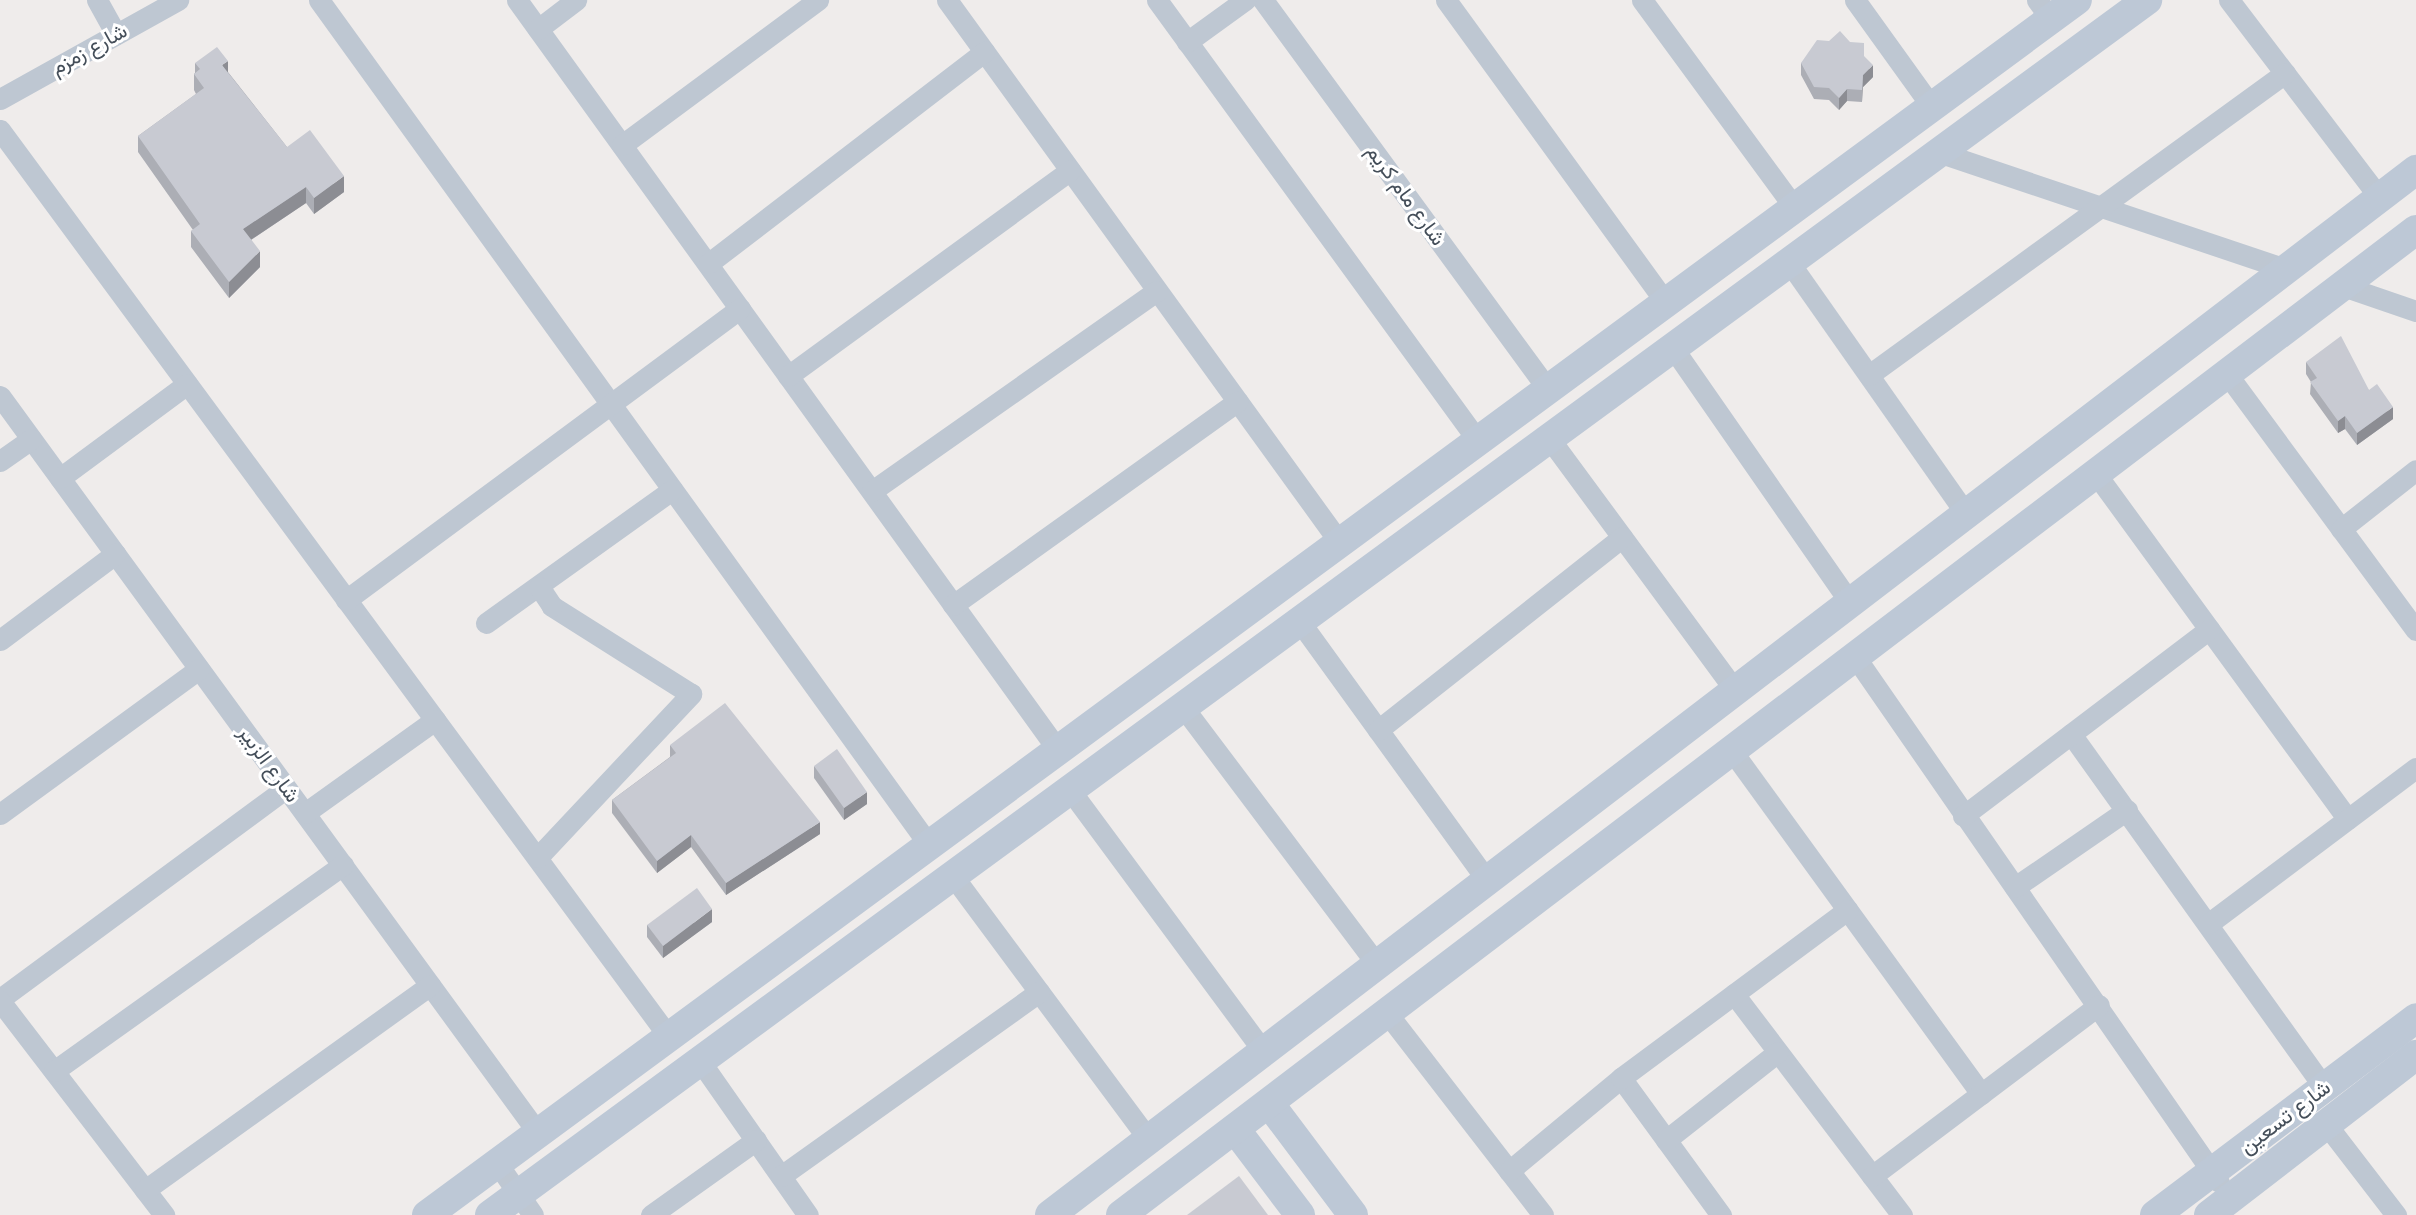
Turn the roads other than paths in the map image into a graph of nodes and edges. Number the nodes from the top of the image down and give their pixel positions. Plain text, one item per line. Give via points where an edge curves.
1 (97, 0) edge
2 (178, 0) edge
3 (319, 0) edge
4 (517, 0) edge
5 (576, 0) edge
6 (818, 0) edge
7 (947, 0) edge
8 (1157, 0) edge
9 (1245, 0) edge
10 (1263, 0) edge
11 (1446, 0) edge
12 (1642, 0) edge
13 (1856, 0) edge
14 (2077, 0) edge
15 (2147, 0) edge
16 (2229, 0) edge
17 (2044, 10) edge
18 (538, 29) junction
19 (116, 34) junction
20 (1187, 42) junction
21 (984, 52) junction
22 (2284, 72) junction
23 (0, 99) edge
24 (1932, 107) junction
25 (0, 130) edge
26 (622, 145) junction
27 (1938, 152) junction
28 (1070, 170) junction
29 (2416, 170) edge
30 (2380, 198) junction
31 (1795, 208) junction
32 (2099, 209) junction
33 (2416, 230) edge
34 (709, 262) junction
35 (1789, 262) junction
36 (2286, 269) junction
37 (2343, 286) junction
38 (1157, 291) junction
39 (1666, 303) junction
40 (740, 308) junction
41 (2416, 311) edge
42 (1673, 348) junction
43 (2227, 374) junction
44 (1869, 375) junction
45 (788, 376) junction
46 (187, 384) junction
47 (1548, 389) junction
48 (0, 396) edge
49 (1238, 401) junction
50 (610, 404) junction
51 (1549, 438) junction
52 (31, 439) junction
53 (1478, 441) junction
54 (0, 461) edge
55 (2416, 470) edge
56 (2096, 474) junction
57 (60, 478) junction
58 (672, 490) junction
59 (872, 491) junction
60 (1966, 514) junction
61 (2341, 529) junction
62 (1622, 537) junction
63 (1340, 543) junction
64 (115, 554) junction
65 (539, 587) junction
66 (346, 600) junction
67 (1850, 603) junction
68 (953, 605) junction
69 (1300, 622) junction
70 (486, 623) dead end
71 (2209, 629) junction
72 (2416, 631) edge
73 (1213, 636) junction
74 (0, 639) edge
75 (1856, 658) junction
76 (1768, 666) junction
77 (1236, 668) junction
78 (200, 669) junction
79 (1735, 690) junction
80 (1792, 705) junction
81 (1183, 707) junction
82 (435, 720) junction
83 (1378, 730) junction
84 (2071, 734) junction
85 (1058, 750) junction
86 (1732, 751) junction
87 (2416, 768) edge
88 (286, 788) junction
89 (1070, 790) junction
90 (2127, 810) junction
91 (305, 813) junction
92 (0, 814) edge
93 (1963, 816) junction
94 (2348, 819) junction
95 (929, 845) junction
96 (538, 858) junction
97 (343, 866) junction
98 (953, 876) junction
99 (1487, 880) junction
100 (2015, 887) junction
101 (1847, 909) junction
102 (2208, 924) junction
103 (1377, 964) junction
104 (430, 985) junction
105 (1039, 992) junction
106 (1734, 994) junction
107 (0, 1000) edge
108 (2099, 1005) junction
109 (1387, 1013) junction
110 (2416, 1018) edge
111 (669, 1037) junction
112 (1263, 1051) junction
113 (1778, 1052) junction
114 (2416, 1055) edge
115 (700, 1061) junction
116 (54, 1071) junction
117 (1621, 1079) junction
118 (2324, 1088) junction
119 (1981, 1094) junction
120 (1269, 1103) junction
121 (2326, 1124) junction
122 (1235, 1129) junction
123 (538, 1133) junction
124 (1148, 1139) junction
125 (756, 1140) junction
126 (1666, 1140) junction
127 (497, 1163) junction
128 (2214, 1170) junction
129 (1509, 1171) junction
130 (781, 1176) junction
131 (1871, 1176) junction
132 (145, 1190) junction
133 (526, 1204) edge
134 (2221, 1211) edge
135 (804, 1213) edge
136 (164, 1215) edge
137 (427, 1215) edge
138 (490, 1215) edge
139 (651, 1215) edge
140 (1050, 1215) edge
141 (1121, 1215) edge
142 (1300, 1215) edge
143 (1353, 1215) edge
144 (1544, 1215) edge
145 (1721, 1215) edge
146 (1902, 1215) edge
147 (2155, 1215) edge
148 (2396, 1215) edge

1 - 19 street
2 - 19 street, شارع زمزم
3 - 50 street
4 - 18 street
5 - 18 street
6 - 26 street
7 - 21 street
8 - 20 street
9 - 20 street
10 - 47 street, شارع مام كريم
11 - 39 street
12 - 31 street
13 - 24 street
14 - 17 street
15 - 27 street
16 - 22 street
17 - 24 street
18 - 26 street
19 - 23 street, شارع زمزم
20 - 53 street
21 - 28 street
21 - 34 street
22 - 30 street
22 - 32 street
24 - 31 street
25 - 46 street
26 - 34 street
27 - 32 street
27 - 35 street
28 - 38 street
28 - 45 street
29 - 30 street
30 - 36 street
31 - 39 street
32 - 36 street
32 - 44 street
33 - 37 street
34 - 40 street
35 - 42 street
35 - 44 street
36 - 60 street
37 - 41 street
37 - 43 street
38 - 49 street
38 - 59 street
39 - 47 street
40 - 45 street
40 - 50 street
42 - 51 street
42 - 67 street
43 - 56 street
43 - 61 street
44 - 60 street
45 - 59 street
46 - 57 street
46 - 66 street
47 - 53 street
48 - 52 street, شارع الزبير
49 - 63 street
49 - 68 street
50 - 58 street
50 - 66 street
51 - 62 street
51 - 69 street
52 - 54 street
52 - 57 street, شارع الزبير
53 - 63 street
55 - 61 street
56 - 71 street
56 - 75 street
57 - 64 street, شارع الزبير
58 - 65 street
58 - 95 street
59 - 68 street
60 - 67 street
61 - 72 street
62 - 79 street
62 - 83 street
63 - 73 street
64 - 74 street
64 - 78 street, شارع الزبير
65 - 70 street
65 - 96 street via 552,606 691,694
66 - 82 street
67 - 76 street
68 - 85 street
69 - 77 street
69 - 83 street
71 - 84 street
71 - 94 street
73 - 77 street
73 - 85 street
75 - 80 street
75 - 93 street
76 - 79 street
76 - 80 street
77 - 81 street
78 - 88 street, شارع الزبير
78 - 92 street
79 - 99 street
80 - 86 street
81 - 89 street
81 - 103 street
82 - 91 street
82 - 96 street
83 - 99 street
84 - 90 street
84 - 93 street
85 - 95 street
86 - 101 street
86 - 109 street
87 - 94 street
88 - 91 street, شارع الزبير
88 - 107 street
89 - 98 street
89 - 112 street
90 - 100 street
90 - 102 street
91 - 97 street, شارع الزبير
93 - 100 street
94 - 102 street
95 - 111 street
96 - 111 street
97 - 104 street, شارع الزبير
97 - 116 street
98 - 105 street
98 - 115 street
99 - 103 street
100 - 108 street
101 - 106 street
101 - 119 street
102 - 118 street
103 - 112 street
104 - 123 street, شارع الزبير
104 - 132 street
105 - 124 street
105 - 130 street
106 - 113 street
106 - 117 street
107 - 116 street
108 - 119 street
108 - 128 street
109 - 120 street
109 - 129 street
110 - 118 street, شارع تسعين
111 - 123 street
112 - 124 street
113 - 126 street
113 - 131 street
114 - 121 street, شارع تسعين
115 - 125 street
115 - 133 street
116 - 132 street
117 - 126 street
117 - 129 street
118 - 128 street, شارع تسعين
119 - 131 street
120 - 122 street
120 - 143 street
121 - 134 street, شارع تسعين
121 - 148 street
122 - 141 street
122 - 142 street
123 - 127 street
124 - 140 street
125 - 130 street
125 - 139 street
126 - 145 street
127 - 133 street
127 - 137 street
128 - 134 street
128 - 147 street, شارع تسعين
129 - 144 street
130 - 135 street
131 - 146 street
132 - 136 street
133 - 138 street

